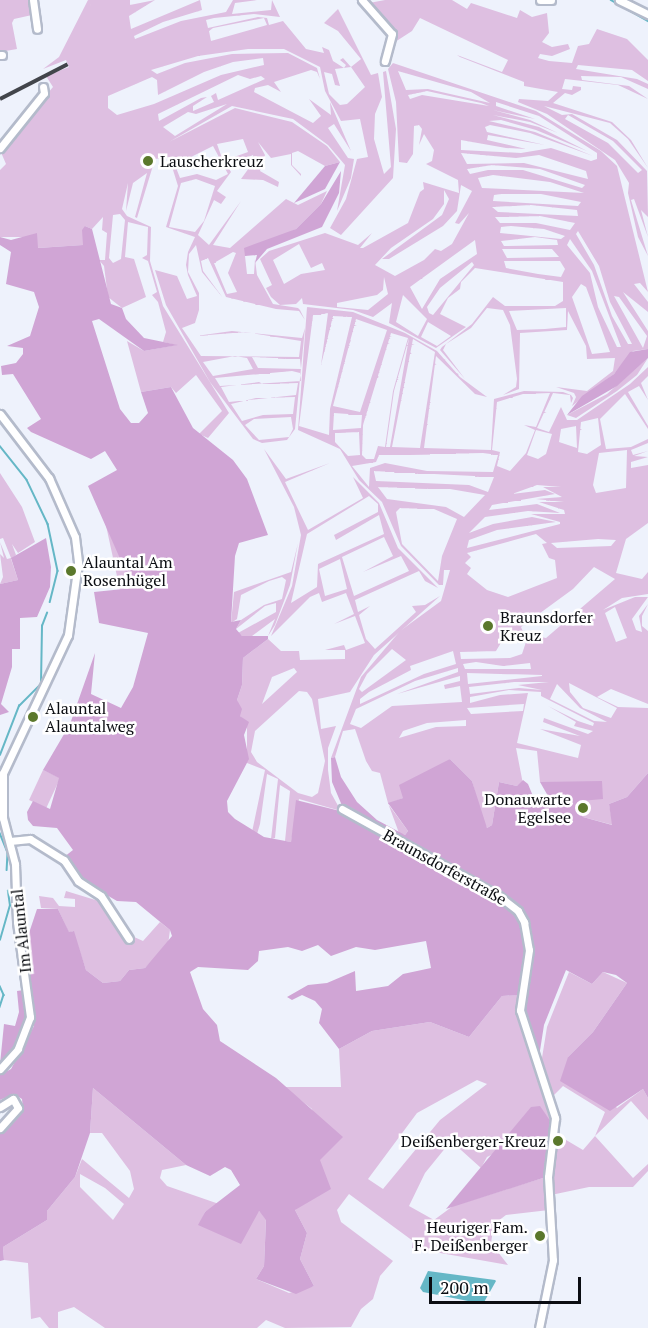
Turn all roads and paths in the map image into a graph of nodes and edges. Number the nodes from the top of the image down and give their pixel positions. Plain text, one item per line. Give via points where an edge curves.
1 (33, 0) edge
2 (362, 0) edge
3 (540, 0) edge
4 (551, 0) edge
5 (619, 0) edge
6 (648, 14) edge
7 (37, 29) dead end
8 (385, 61) dead end
9 (43, 87) dead end
10 (0, 148) edge
11 (0, 414) edge
12 (1, 785) edge
13 (342, 809) dead end
14 (10, 841) junction
15 (129, 939) dead end
16 (0, 1068) edge
17 (0, 1107) edge
18 (0, 1128) edge
19 (540, 1328) edge

1 - 7 street
2 - 8 street via 392,34
3 - 4 street
5 - 6 street
9 - 10 street via 44,93
11 - 12 street via 49,478 75,537 78,555 68,635 12,748
12 - 14 street, Im Alauntal via 3,818
13 - 19 street, Braunsdorferstraße via 499,896 518,911 524,922 529,950 520,1010 555,1118 548,1177 554,1260
14 - 15 street via 30,839 64,860 78,881 101,896
14 - 16 street, Im Alauntal via 30,1017 18,1049
17 - 18 street via 13,1099 18,1108

